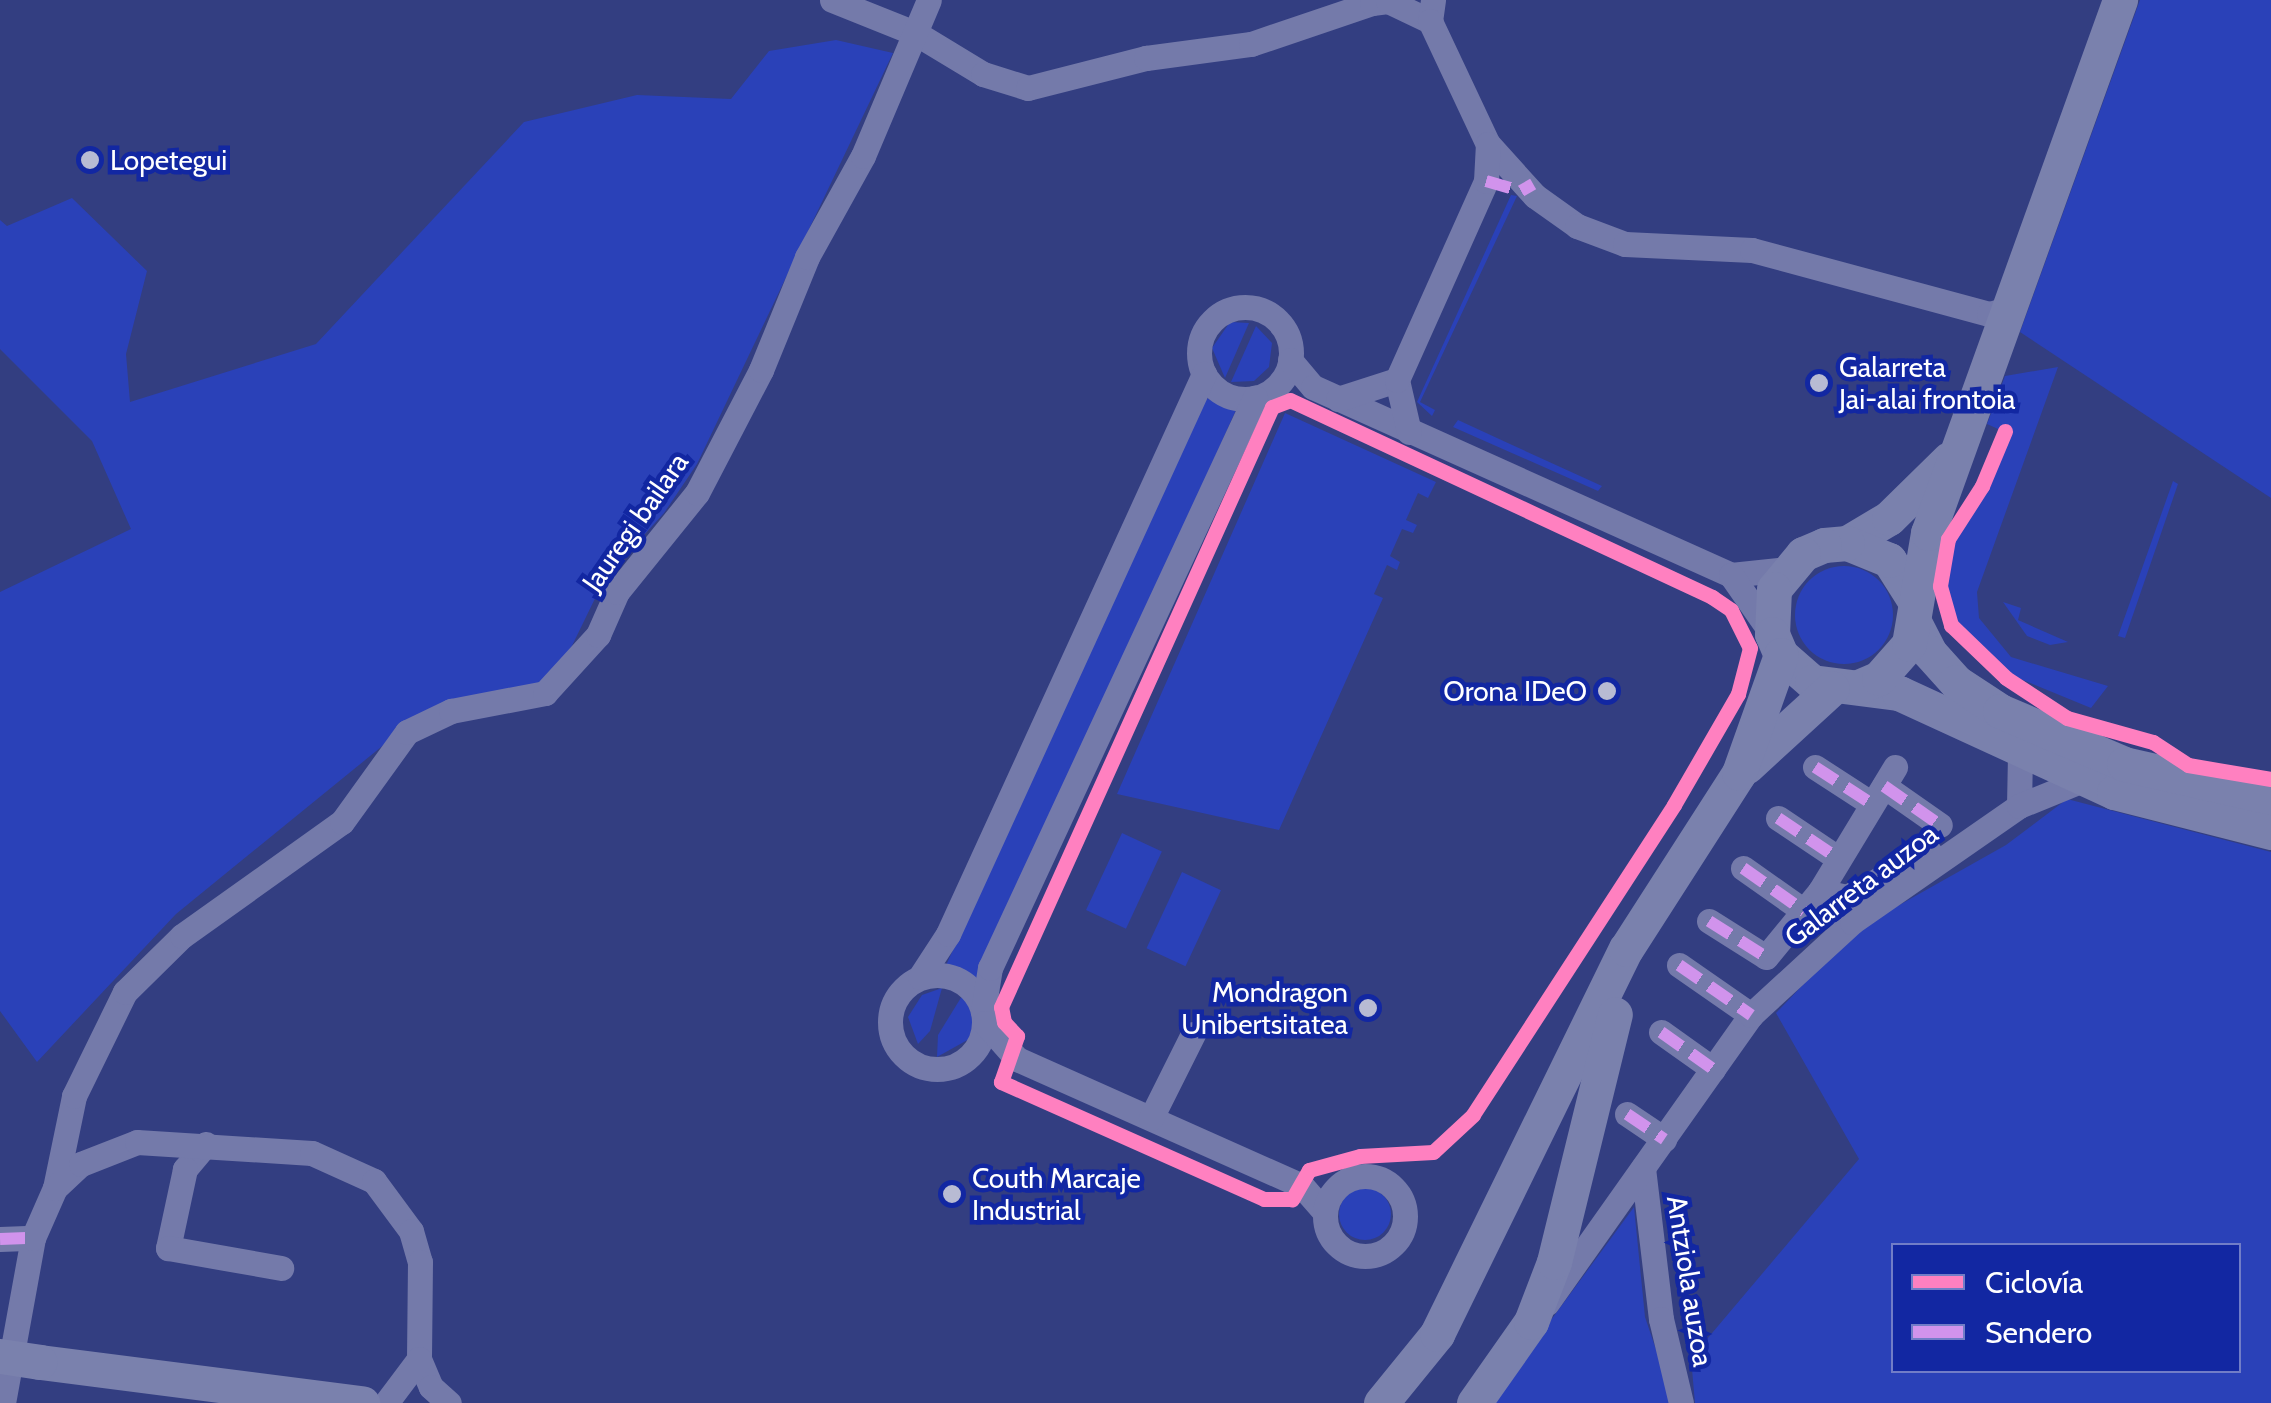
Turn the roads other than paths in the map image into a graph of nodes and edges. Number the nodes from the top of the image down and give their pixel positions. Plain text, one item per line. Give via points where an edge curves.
1 (832, 0) edge
2 (929, 0) edge
3 (2120, 0) edge
4 (1432, 10) edge
5 (917, 34) junction
6 (1488, 144) junction
7 (1487, 177) junction
8 (1525, 183) junction
9 (2011, 308) junction
10 (1290, 360) junction
11 (1204, 374) junction
12 (1397, 380) junction
13 (1309, 384) junction
14 (1266, 392) junction
15 (1338, 398) junction
16 (1410, 432) junction
17 (1963, 444) junction
18 (1847, 542) junction
19 (1786, 569) junction
20 (1731, 575) junction
21 (1914, 610) junction
22 (1776, 645) junction
23 (1845, 687) junction
24 (2007, 748) junction
25 (1815, 767) dead end
26 (1738, 773) junction
27 (2083, 780) junction
28 (1884, 786) junction
29 (2258, 795) edge
30 (2019, 806) junction
31 (1778, 818) dead end
32 (1940, 824) dead end
33 (2271, 832) edge
34 (1948, 856) junction
35 (1839, 859) junction
36 (1743, 868) dead end
37 (1668, 876) junction
38 (1812, 901) junction
39 (1709, 921) dead end
40 (1679, 966) dead end
41 (920, 977) junction
42 (1750, 1015) junction
43 (984, 1017) junction
44 (1661, 1032) dead end
45 (1193, 1034) dead end
46 (1007, 1052) junction
47 (967, 1059) junction
48 (1713, 1070) junction
49 (1627, 1114) dead end
50 (1151, 1118) junction
51 (1664, 1139) junction
52 (137, 1142) junction
53 (206, 1144) junction
54 (1643, 1168) junction
55 (1343, 1182) junction
56 (1302, 1186) junction
57 (55, 1188) junction
58 (178, 1190) junction
59 (1325, 1212) junction
60 (0, 1238) edge
61 (33, 1238) junction
62 (281, 1268) dead end
63 (1531, 1322) junction
64 (0, 1356) edge
65 (419, 1359) junction
66 (3, 1400) edge
67 (362, 1403) edge
68 (386, 1403) edge
69 (449, 1403) edge
70 (1381, 1403) edge
71 (1474, 1403) edge
72 (1681, 1403) edge

1 - 5 street
2 - 5 street, Jauregi bailara
3 - 9 main road
4 - 5 street via 1372,3 1251,44 1146,58 1028,88 983,74
4 - 6 street
5 - 57 street, Jauregi bailara via 697,493 618,592 598,635 545,693 451,711 407,732 342,822 182,936 125,992 74,1096
6 - 7 street
6 - 8 street
7 - 8 street
7 - 12 street
8 - 9 street via 1577,226 1626,244 1752,250 1989,314
9 - 17 main road
10 - 11 street via 1279,322 1246,307 1229,310 1204,331
10 - 13 street
10 - 14 street
11 - 14 street via 1225,394
11 - 41 street via 948,934
12 - 15 street
12 - 16 street
13 - 14 street
13 - 15 street
14 - 43 street via 990,968
15 - 16 street
16 - 20 street
17 - 18 main road via 1890,518
17 - 21 main road via 1928,533
18 - 19 main road via 1803,554
18 - 21 main road via 1889,560
19 - 20 street
19 - 22 main road via 1774,589
20 - 22 street
21 - 23 main road via 1896,664
21 - 29 main road via 1929,652 1956,682 2000,711 2124,764
22 - 23 main road via 1795,671
22 - 26 main road
23 - 24 main road via 1898,693
23 - 26 main road
24 - 27 main road
24 - 30 street
25 - 28 street
26 - 37 main road
27 - 30 street, Galarreta auzoa
27 - 33 main road
28 - 32 street
28 - 35 street
30 - 34 street, Galarreta auzoa
31 - 35 street
34 - 38 street via 1932,851 1847,898
34 - 42 street, Galarreta auzoa via 1852,922
35 - 38 street
36 - 38 street
37 - 63 main road via 1597,1070 1554,1262
37 - 70 main road via 1626,948 1467,1280 1416,1364
38 - 39 street via 1766,957
40 - 42 street
41 - 43 street via 958,979
41 - 47 street via 895,999 894,1044 916,1066 932,1070
42 - 48 street, Galarreta auzoa
43 - 46 street
43 - 47 street
44 - 48 street
45 - 50 street
46 - 47 street
46 - 50 street
48 - 51 street, Galarreta auzoa
49 - 51 street
50 - 56 street
51 - 54 street, Galarreta auzoa
52 - 53 street
52 - 57 street via 81,1164
52 - 58 street via 167,1165
53 - 58 street
53 - 65 street via 312,1153 374,1181 410,1230 420,1262
54 - 63 street, Galarreta auzoa
54 - 72 street, Antziola auzoa via 1660,1319
55 - 56 street
55 - 59 street
55 - 59 street via 1364,1175 1391,1184 1406,1210 1402,1234 1386,1251 1360,1256 1334,1242
56 - 59 street
57 - 61 street, Jauregi bailara
58 - 62 street via 168,1248
60 - 61 street
61 - 66 street, Jauregi bailara
63 - 71 main road
64 - 67 main road, bridge
65 - 68 street
65 - 69 street via 431,1386

